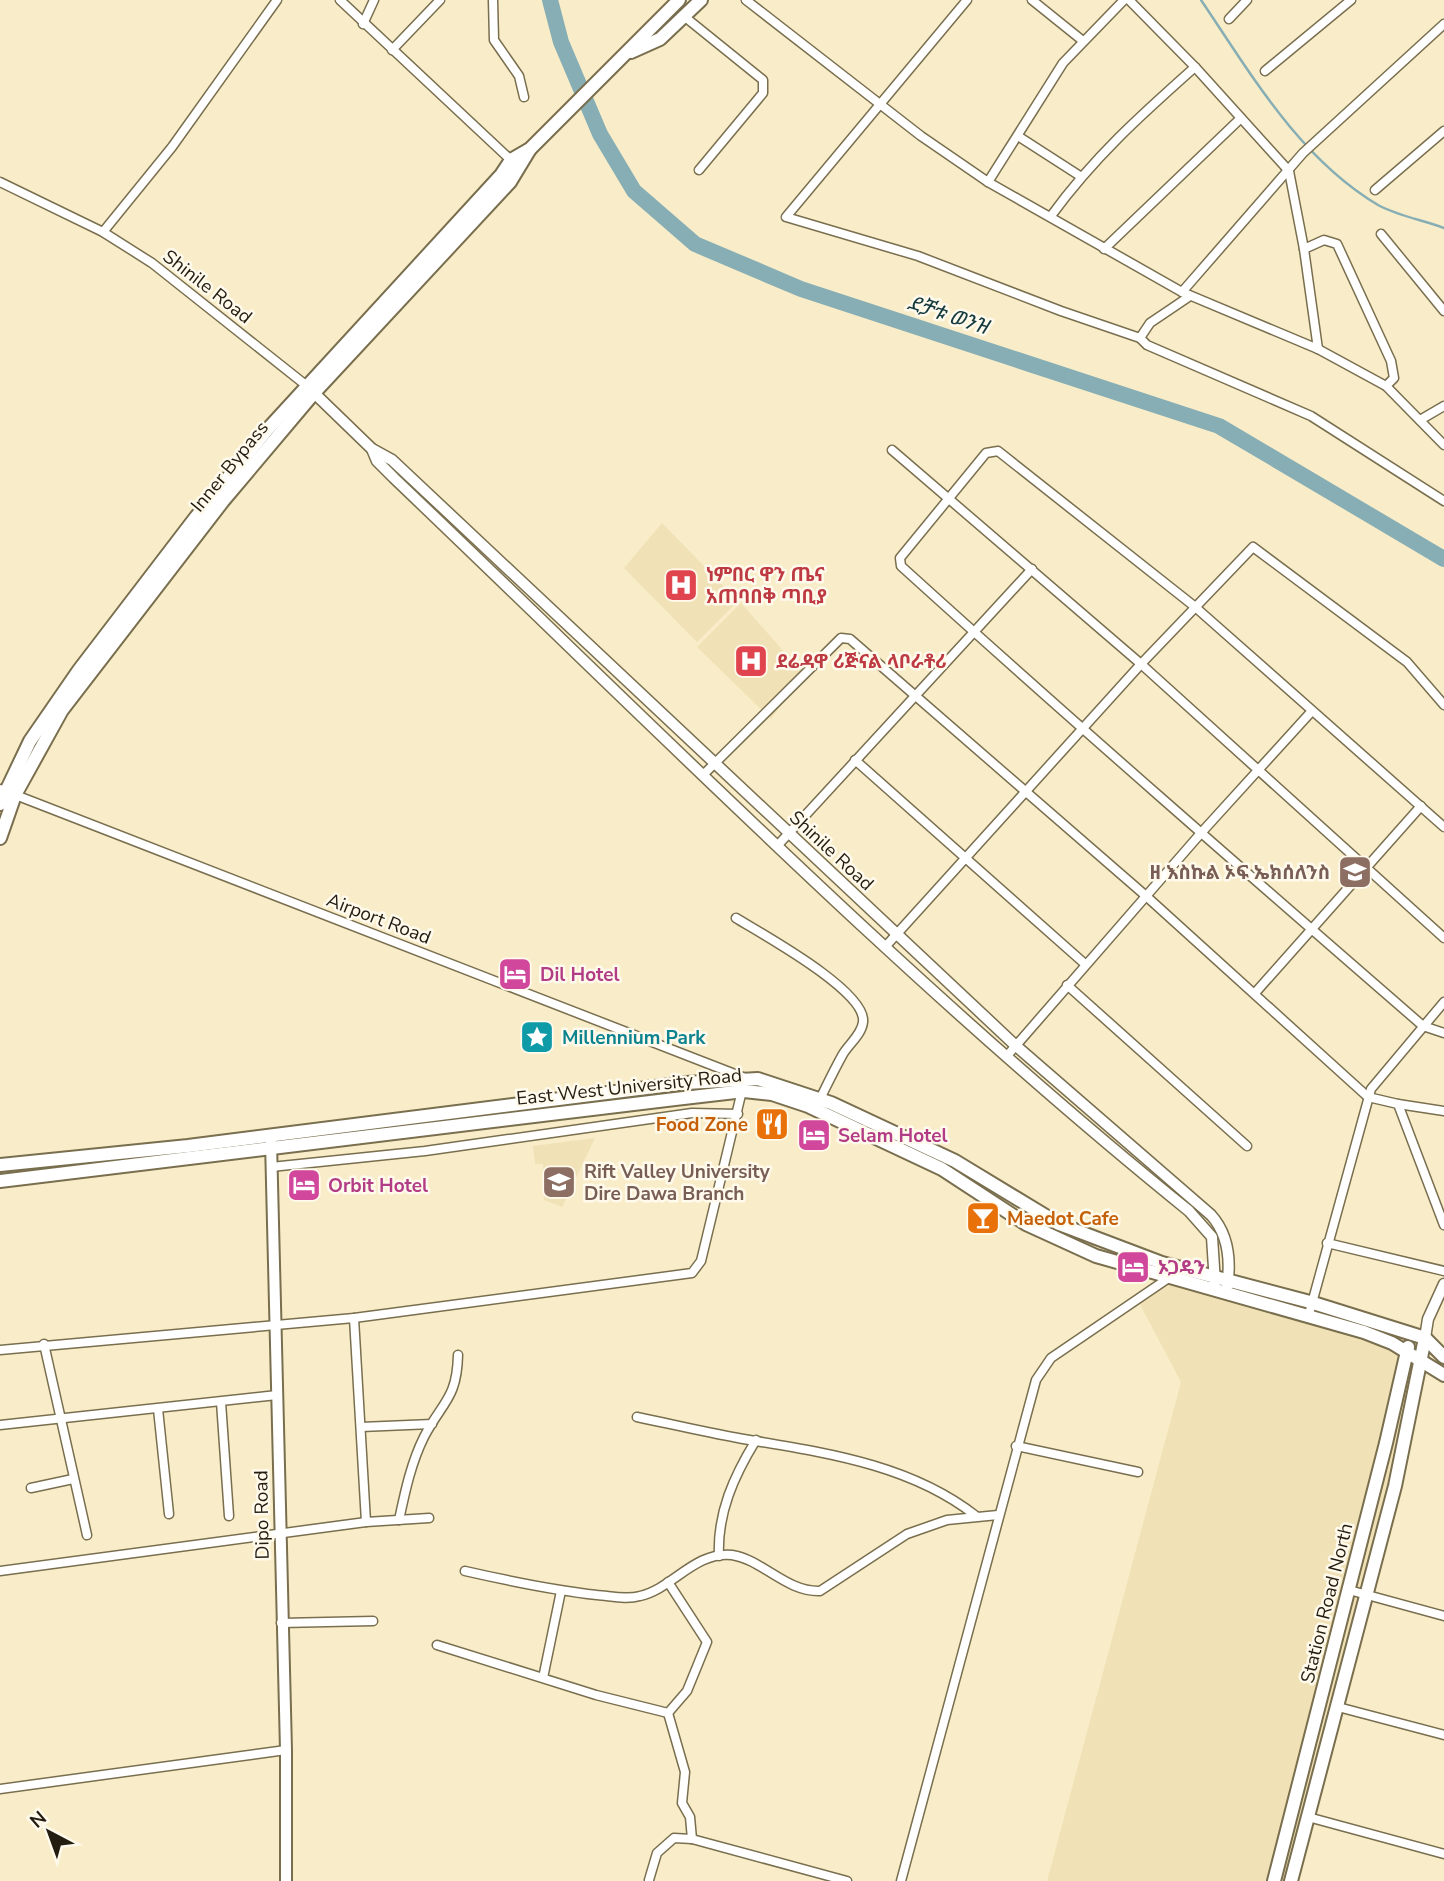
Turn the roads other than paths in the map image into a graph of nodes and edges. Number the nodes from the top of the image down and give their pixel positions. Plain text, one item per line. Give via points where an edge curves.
1 (277, 0) edge
2 (340, 0) edge
3 (374, 0) edge
4 (440, 0) edge
5 (493, 0) edge
6 (680, 0) edge
7 (701, 0) edge
8 (746, 0) edge
9 (967, 0) edge
10 (1032, 0) edge
11 (1126, 0) edge
12 (1247, 0) edge
13 (1351, 0) edge
14 (685, 17) junction
15 (1229, 19) dead end
16 (1444, 23) edge
17 (363, 24) junction
18 (1083, 41) junction
19 (392, 50) junction
20 (627, 54) junction
21 (1195, 67) junction
22 (1265, 71) dead end
23 (524, 97) dead end
24 (880, 104) junction
25 (1241, 118) junction
26 (1444, 131) edge
27 (1018, 136) junction
28 (516, 164) junction
29 (699, 170) dead end
30 (1289, 171) junction
31 (1080, 176) junction
32 (0, 182) edge
33 (988, 182) junction
34 (1375, 190) dead end
35 (1051, 216) junction
36 (103, 232) junction
37 (1381, 234) dead end
38 (1104, 249) junction
39 (1304, 249) junction
40 (1186, 294) junction
41 (1444, 311) edge
42 (1140, 338) junction
43 (1318, 349) junction
44 (1386, 386) junction
45 (311, 390) junction
46 (1444, 406) edge
47 (1420, 420) junction
48 (1444, 445) edge
49 (372, 449) junction
50 (892, 450) dead end
51 (948, 501) junction
52 (1444, 501) edge
53 (1032, 569) junction
54 (1194, 606) junction
55 (972, 631) junction
56 (1141, 664) junction
57 (913, 696) junction
58 (1444, 705) edge
59 (1311, 712) junction
60 (1084, 727) junction
61 (855, 760) junction
62 (715, 763) junction
63 (1259, 771) junction
64 (704, 774) junction
65 (6, 791) edge
66 (1026, 793) junction
67 (0, 804) edge
68 (1420, 806) junction
69 (1444, 827) edge
70 (789, 832) junction
71 (1201, 832) junction
72 (0, 838) edge
73 (778, 845) junction
74 (965, 859) junction
75 (1366, 868) junction
76 (1146, 896) junction
77 (736, 918) dead end
78 (1311, 929) junction
79 (897, 935) junction
80 (1444, 938) edge
81 (885, 947) junction
82 (1085, 964) junction
83 (1067, 985) junction
84 (1255, 993) junction
85 (1444, 1002) edge
86 (1423, 1026) junction
87 (1444, 1033) edge
88 (1015, 1045) junction
89 (1006, 1057) junction
90 (745, 1085) junction
91 (1368, 1097) junction
92 (818, 1104) junction
93 (1398, 1104) junction
94 (1444, 1111) edge
95 (738, 1114) junction
96 (378, 1121) junction
97 (270, 1135) junction
98 (380, 1135) junction
99 (1247, 1146) dead end
100 (271, 1149) junction
101 (0, 1165) edge
102 (271, 1167) junction
103 (0, 1181) edge
104 (1444, 1225) edge
105 (1075, 1230) junction
106 (1327, 1243) junction
107 (1069, 1244) junction
108 (1179, 1268) junction
109 (1444, 1271) edge
110 (1170, 1279) junction
111 (1444, 1284) edge
112 (1221, 1286) junction
113 (1309, 1308) junction
114 (354, 1318) junction
115 (274, 1325) junction
116 (1419, 1336) junction
117 (44, 1344) junction
118 (0, 1350) edge
119 (1406, 1351) junction
120 (458, 1354) dead end
121 (1444, 1357) edge
122 (1418, 1361) junction
123 (1444, 1375) edge
124 (277, 1395) junction
125 (221, 1402) junction
126 (158, 1409) junction
127 (637, 1417) dead end
128 (59, 1420) junction
129 (0, 1424) edge
130 (432, 1424) junction
131 (361, 1427) junction
132 (756, 1440) junction
133 (1016, 1446) junction
134 (1138, 1472) dead end
135 (73, 1479) junction
136 (31, 1488) dead end
137 (169, 1514) dead end
138 (229, 1516) dead end
139 (976, 1516) junction
140 (998, 1516) junction
141 (429, 1518) dead end
142 (399, 1520) junction
143 (366, 1522) junction
144 (279, 1534) junction
145 (87, 1535) dead end
146 (719, 1556) junction
147 (0, 1571) edge
148 (465, 1571) dead end
149 (668, 1582) junction
150 (1349, 1590) junction
151 (561, 1591) junction
152 (1366, 1594) junction
153 (1444, 1616) edge
154 (373, 1621) dead end
155 (281, 1623) junction
156 (543, 1678) junction
157 (1338, 1707) junction
158 (668, 1713) junction
159 (1444, 1735) edge
160 (286, 1750) junction
161 (0, 1789) edge
162 (1308, 1817) junction
163 (692, 1839) junction
164 (1444, 1854) edge
165 (649, 1880) edge
166 (286, 1881) edge
167 (847, 1881) edge
168 (901, 1881) edge
169 (1274, 1881) edge
170 (1291, 1881) edge

1 - 36 street via 172,147
2 - 17 street
3 - 17 street
4 - 19 street
5 - 23 street via 494,40 519,76
6 - 20 main road, Inner Bypass
7 - 14 main road, Inner Bypass
8 - 24 street
9 - 24 street
10 - 18 street
11 - 18 street
11 - 21 street
12 - 15 street
13 - 22 street
14 - 20 main road, Inner Bypass via 660,39
14 - 29 street via 765,86
16 - 30 street
17 - 19 street
18 - 27 street via 1063,63
19 - 28 street
20 - 28 main road, Inner Bypass
21 - 25 street
21 - 31 street via 1119,133
24 - 33 street
24 - 42 street via 786,217 918,256
25 - 30 street
25 - 38 street
26 - 34 street
27 - 31 street
27 - 33 street
28 - 45 main road, Inner Bypass
30 - 39 street
30 - 40 street
31 - 35 street
32 - 36 street, Shinile Road
33 - 35 street
35 - 38 street
36 - 45 street, Shinile Road via 152,263
37 - 41 street
38 - 40 street
39 - 43 street
39 - 44 street via 1324,240 1337,244 1391,361 1394,378
40 - 42 street via 1150,323
40 - 43 street
42 - 52 street via 1146,345 1311,416
43 - 44 street
44 - 47 street
45 - 49 street, Shinile Road
45 - 65 main road, Inner Bypass via 219,497
46 - 47 street
47 - 48 street
49 - 62 street, Shinile Road via 392,460
49 - 64 street, Shinile Road via 394,478
50 - 51 street
51 - 53 street
51 - 54 street via 986,453 998,451
51 - 55 street via 899,562
53 - 55 street
53 - 56 street
54 - 56 street
54 - 58 street via 1249,548 1258,547 1407,663
54 - 59 street
55 - 57 street
55 - 60 street
56 - 60 street
56 - 63 street
57 - 61 street
57 - 62 street via 843,637
57 - 66 street
59 - 63 street
59 - 68 street
60 - 66 street
60 - 71 street
61 - 70 street
61 - 74 street
62 - 64 street
62 - 70 street, Shinile Road
63 - 71 street
63 - 75 street
64 - 73 street, Shinile Road
65 - 67 main road, Inner Bypass
65 - 72 main road, Inner Bypass
65 - 90 street, Airport Road via 667,1045
66 - 74 street
66 - 76 street
68 - 69 street
68 - 75 street
70 - 73 street
70 - 79 street, Shinile Road
71 - 76 street
71 - 78 street
73 - 81 street, Shinile Road
74 - 79 street
74 - 82 street
75 - 78 street
75 - 80 street
76 - 82 street
76 - 84 street
77 - 92 street via 820,970 862,1013 860,1031
78 - 84 street
78 - 86 street
79 - 81 street
79 - 88 street, Shinile Road
81 - 89 street, Shinile Road
82 - 83 street
83 - 88 street
83 - 99 street
84 - 91 street
85 - 86 street
86 - 87 street
86 - 91 street via 1382,1073
88 - 89 street
88 - 112 street, Shinile Road via 1221,1226 1228,1249
89 - 112 street, Shinile Road via 1189,1212 1212,1237
90 - 92 main road, East West University Road via 758,1079
90 - 95 street
90 - 96 main road, East West University Road
90 - 98 main road, East West University Road
91 - 93 street
91 - 106 street
92 - 105 main road, East West University Road via 955,1161
92 - 107 main road, East West University Road via 943,1169 1026,1224
93 - 94 street
93 - 104 street
95 - 102 street via 692,1113 425,1151
95 - 114 street via 701,1261 692,1273
96 - 97 main road, East West University Road
96 - 98 main road
97 - 100 main road, Dipo Road
97 - 101 main road, East West University Road
98 - 100 main road, East West University Road
100 - 102 main road, Dipo Road
100 - 103 main road, East West University Road
102 - 115 main road, Dipo Road
105 - 107 main road
105 - 108 main road, East West University Road
106 - 109 street
106 - 113 street
107 - 110 main road, East West University Road
108 - 110 street
108 - 112 main road, East West University Road
110 - 112 main road, East West University Road
110 - 133 street via 1051,1358 1036,1380
111 - 116 street
112 - 113 main road, East West University Road
113 - 116 main road, East West University Road
113 - 119 main road, East West University Road
114 - 115 street
114 - 131 street
115 - 117 street
115 - 124 main road, Dipo Road
116 - 119 main road, Station Road North
116 - 121 main road
116 - 122 main road, Station Road North
117 - 118 street
117 - 128 street
119 - 122 main road, East West University Road
119 - 150 main road, Station Road North
120 - 130 street via 454,1391
122 - 123 main road, East West University Road
122 - 152 main road, Station Road North via 1395,1486
124 - 125 street
124 - 144 main road, Dipo Road
125 - 126 street
125 - 138 street
126 - 128 street
126 - 137 street
127 - 132 street
128 - 129 street
128 - 135 street
130 - 131 street
130 - 142 street via 411,1469
131 - 143 street
132 - 139 street via 886,1469 929,1484
132 - 146 street via 737,1472 722,1514
133 - 134 street
133 - 140 street
135 - 136 street
135 - 145 street
139 - 140 street
139 - 146 street via 947,1520 899,1537 820,1591 786,1583 741,1558
140 - 168 street
141 - 142 street
142 - 143 street
143 - 144 street
144 - 147 street
144 - 155 main road, Dipo Road
146 - 149 street via 703,1560
148 - 151 street
149 - 151 street via 626,1598
149 - 158 street via 707,1642 687,1691
150 - 152 street
150 - 169 main road, Station Road North
151 - 156 street
152 - 153 street
152 - 157 main road, Station Road North
154 - 155 street
155 - 160 main road, Dipo Road
156 - 156 street via 468,1654 437,1645 503,1666
156 - 158 street
157 - 159 street
157 - 162 main road, Station Road North
158 - 163 street via 685,1772 682,1803 690,1817
160 - 161 street
160 - 166 main road, Dipo Road
162 - 164 street
162 - 170 main road, Station Road North
163 - 165 street via 674,1838 662,1846 652,1862
163 - 167 street

